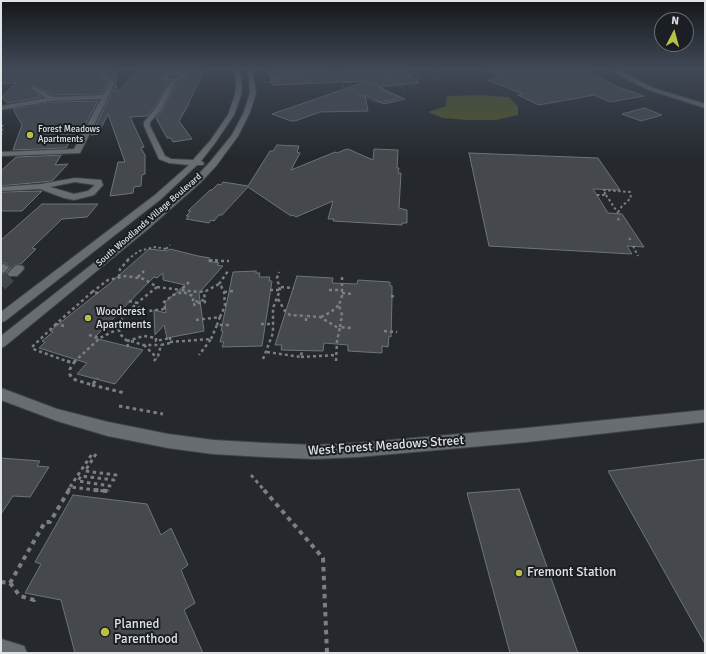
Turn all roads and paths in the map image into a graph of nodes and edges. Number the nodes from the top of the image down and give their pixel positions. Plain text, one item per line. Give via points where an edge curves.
1 (49, 100) edge
2 (104, 100) edge
3 (164, 100) edge
4 (236, 100) edge
5 (251, 100) edge
6 (370, 100) edge
7 (387, 100) edge
8 (684, 100) edge
9 (705, 106) edge
10 (1, 108) edge
11 (1, 121) edge
12 (1, 137) edge
13 (1, 154) edge
14 (195, 163) junction
15 (213, 164) junction
16 (41, 186) junction
17 (1, 189) edge
18 (597, 195) dead end
19 (606, 195) junction
20 (629, 238) dead end
21 (632, 242) dead end
22 (170, 245) dead end
23 (633, 246) dead end
24 (638, 256) dead end
25 (209, 261) dead end
26 (228, 261) dead end
27 (144, 271) dead end
28 (228, 271) dead end
29 (279, 272) dead end
30 (342, 276) dead end
31 (119, 277) junction
32 (138, 277) junction
33 (189, 282) dead end
34 (219, 284) junction
35 (157, 287) junction
36 (280, 288) junction
37 (294, 288) dead end
38 (182, 290) junction
39 (270, 290) dead end
40 (329, 290) dead end
41 (204, 291) junction
42 (92, 292) junction
43 (224, 292) junction
44 (233, 292) dead end
45 (342, 292) junction
46 (98, 293) dead end
47 (352, 294) dead end
48 (391, 296) dead end
49 (397, 297) dead end
50 (278, 298) junction
51 (205, 300) junction
52 (129, 301) dead end
53 (137, 303) junction
54 (339, 305) junction
55 (134, 306) junction
56 (195, 306) dead end
57 (306, 316) junction
58 (320, 317) junction
59 (1, 318) edge
60 (220, 318) junction
61 (196, 320) dead end
62 (306, 321) dead end
63 (56, 324) junction
64 (261, 324) dead end
65 (274, 324) junction
66 (217, 325) junction
67 (229, 325) dead end
68 (64, 326) dead end
69 (340, 328) junction
70 (351, 328) dead end
71 (118, 329) junction
72 (384, 331) dead end
73 (396, 332) dead end
74 (90, 334) dead end
75 (100, 338) junction
76 (211, 339) junction
77 (129, 341) junction
78 (170, 342) junction
79 (1, 343) edge
80 (143, 345) junction
81 (161, 345) junction
82 (128, 347) dead end
83 (302, 350) dead end
84 (267, 352) junction
85 (199, 355) dead end
86 (337, 355) junction
87 (301, 357) junction
88 (157, 358) junction
89 (263, 359) dead end
90 (154, 361) dead end
91 (336, 361) dead end
92 (73, 363) junction
93 (98, 378) dead end
94 (92, 386) junction
95 (124, 393) dead end
96 (1, 394) edge
97 (119, 406) dead end
98 (163, 414) dead end
99 (705, 416) edge
100 (251, 475) dead end
101 (70, 487) junction
102 (1, 582) edge
103 (10, 583) junction
104 (36, 595) dead end
105 (1, 649) edge
106 (17, 653) edge
107 (327, 653) edge

1 - 10 street
2 - 13 street via 77,151
3 - 14 street via 147,122 162,157 169,161
4 - 14 street, South Woodlands Village Boulevard via 231,115
5 - 15 street, South Woodlands Village Boulevard via 234,136
6 - 7 path via 377,103
8 - 9 street
11 - 12 path
14 - 15 street
14 - 59 street, South Woodlands Village Boulevard via 152,202
15 - 79 street, South Woodlands Village Boulevard via 144,227
16 - 16 street via 74,197 91,192 99,185 98,182 80,180
16 - 17 street
18 - 19 path
19 - 19 path via 618,213 631,198 630,192 603,190
20 - 21 path
22 - 31 path via 166,250 155,248 139,251 123,264
23 - 24 path
25 - 26 path
27 - 32 path
28 - 34 path
29 - 36 path via 277,278
30 - 45 path
31 - 32 path
31 - 42 path via 108,280
32 - 35 path
33 - 38 path
34 - 41 path
34 - 43 path
35 - 38 path
35 - 53 path
36 - 37 path
36 - 39 path
36 - 50 path
38 - 41 path
40 - 45 path
41 - 51 path
42 - 46 path
42 - 63 path
43 - 44 path
43 - 60 path via 225,306
45 - 47 path
45 - 54 path
48 - 49 path
50 - 57 path via 285,312 290,315
50 - 65 path via 273,308
51 - 55 path via 193,302 193,296 183,292 173,295 164,302 165,309 149,311
51 - 56 path via 194,304
52 - 53 path
53 - 55 path
54 - 58 path
54 - 69 path via 342,315
55 - 71 path via 122,319
57 - 58 path
57 - 62 path
58 - 69 path
60 - 61 path
60 - 66 path
63 - 68 path
63 - 92 path via 32,347
64 - 65 path
65 - 84 path
66 - 67 path
66 - 76 path
69 - 70 path
69 - 86 path
71 - 75 path
71 - 77 path via 123,338
72 - 73 path
74 - 75 path
75 - 92 path
76 - 78 path
76 - 85 path
77 - 78 path via 151,336 156,338 156,341 170,338
77 - 80 path
77 - 82 path
78 - 81 path
80 - 81 path
80 - 88 path
81 - 88 path
83 - 87 path
84 - 87 path
84 - 89 path
86 - 87 path
86 - 91 path
88 - 90 path
92 - 94 path via 70,369 73,379
93 - 94 path
94 - 95 path
96 - 99 street, West Forest Meadows Street via 56,415 168,442 314,452 527,435
97 - 98 path
100 - 107 path via 323,558
101 - 101 path via 108,491 110,486 78,481 81,476 114,480 116,475 85,471 94,454
101 - 103 path via 50,522 45,522
102 - 103 path
103 - 104 path via 20,596 34,600
105 - 106 street

